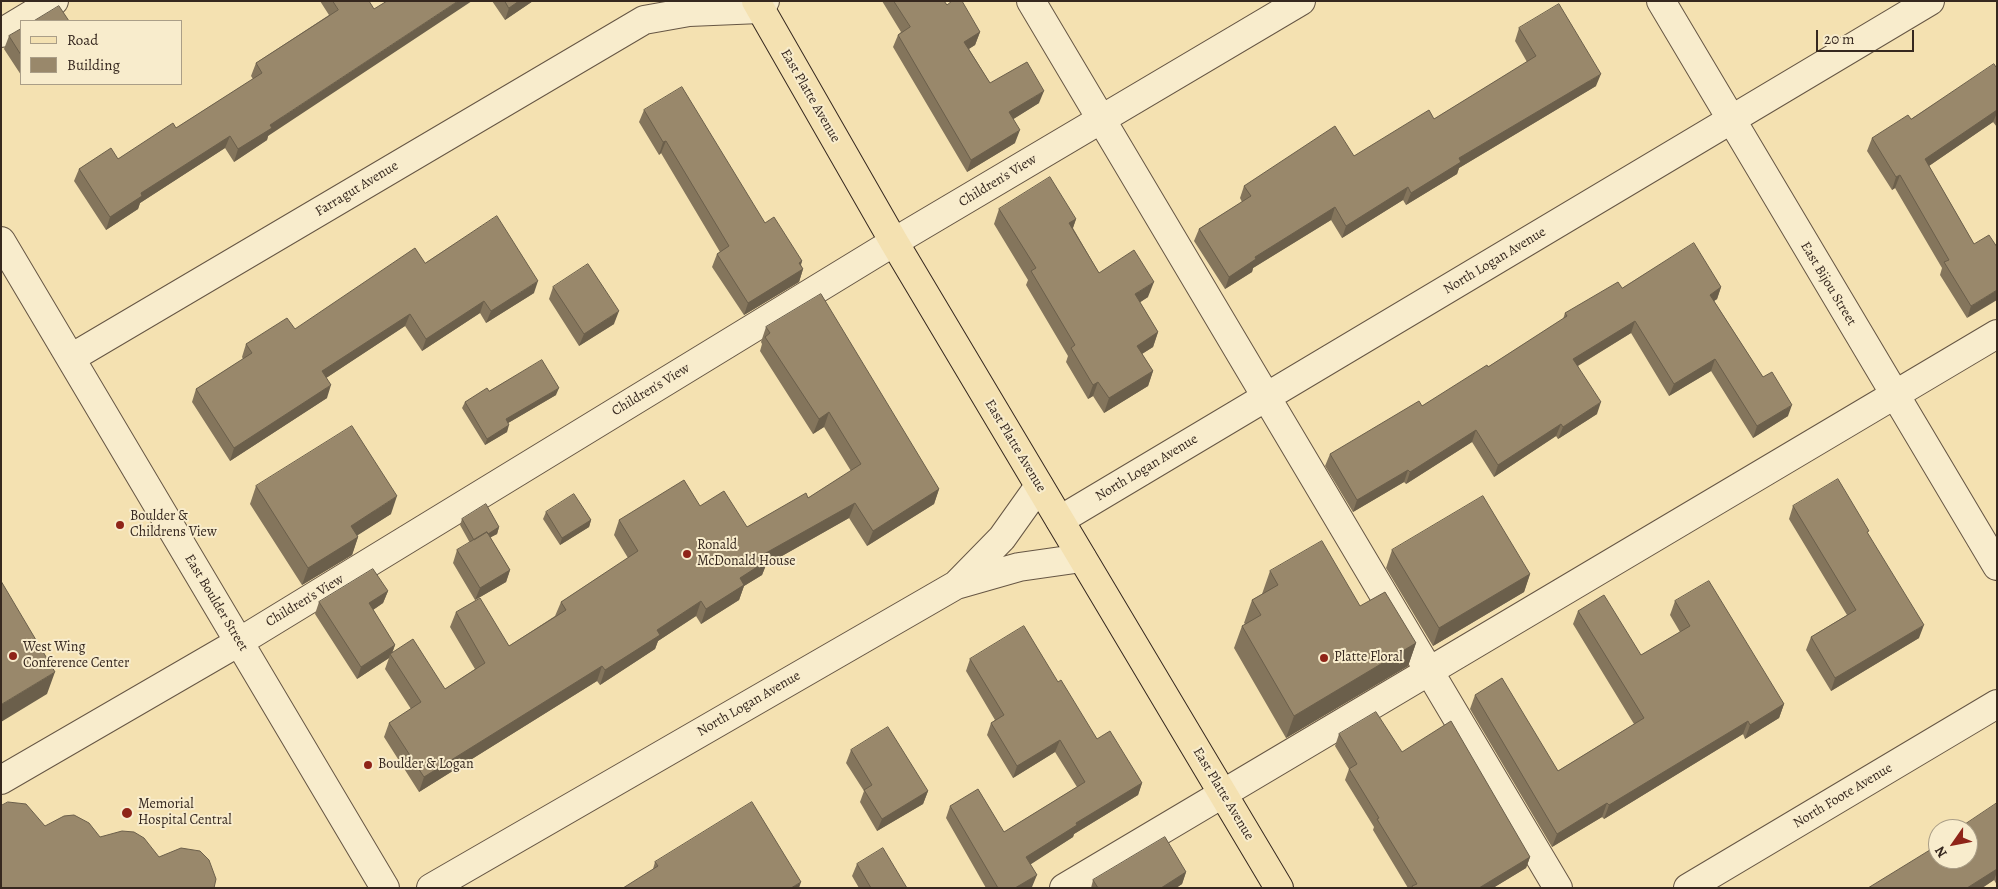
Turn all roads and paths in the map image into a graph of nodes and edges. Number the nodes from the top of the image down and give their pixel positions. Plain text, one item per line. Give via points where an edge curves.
1 (54, 1) edge
2 (1031, 1) edge
3 (1301, 1) edge
4 (1662, 1) edge
5 (1930, 1) edge
6 (761, 4) edge
7 (650, 11) edge
8 (23, 20) edge
9 (20, 22) edge
10 (1, 33) edge
11 (1102, 119) junction
12 (1731, 121) junction
13 (1, 242) edge
14 (894, 242) junction
15 (1997, 334) edge
16 (71, 358) junction
17 (1894, 395) junction
18 (1266, 396) junction
19 (1040, 486) junction
20 (1060, 520) junction
21 (1082, 558) junction
22 (1997, 566) edge
23 (956, 585) junction
24 (239, 642) junction
25 (1428, 671) junction
26 (1997, 704) edge
27 (1, 780) edge
28 (1222, 793) junction
29 (385, 888) edge
30 (431, 888) edge
31 (1064, 888) edge
32 (1279, 888) edge
33 (1558, 888) edge
34 (1688, 888) edge

1 - 8 street
2 - 11 street
3 - 11 street, Children's View
4 - 12 street, East Bijou Street
5 - 12 street, North Logan Avenue
6 - 7 street, Farragut Avenue via 689,12
6 - 14 main road, East Platte Avenue
7 - 16 street, Farragut Avenue
9 - 10 street
11 - 14 street, Children's View
11 - 18 street
12 - 17 street, East Bijou Street
12 - 18 street, North Logan Avenue
13 - 16 street, East Boulder Street
14 - 19 main road, East Platte Avenue
14 - 24 street, Children's View
15 - 17 street
16 - 24 street, East Boulder Street
17 - 22 street, East Bijou Street
17 - 25 street
18 - 20 street, North Logan Avenue
18 - 25 street
19 - 20 main road, East Platte Avenue
19 - 23 street via 1002,538
20 - 21 main road, East Platte Avenue
21 - 23 street, North Logan Avenue via 1019,567
21 - 28 main road, East Platte Avenue
23 - 30 street, North Logan Avenue
24 - 27 street, Children's View
24 - 29 street, East Boulder Street
25 - 28 street
25 - 33 street
26 - 34 street, North Foote Avenue
28 - 31 street
28 - 32 main road, East Platte Avenue

